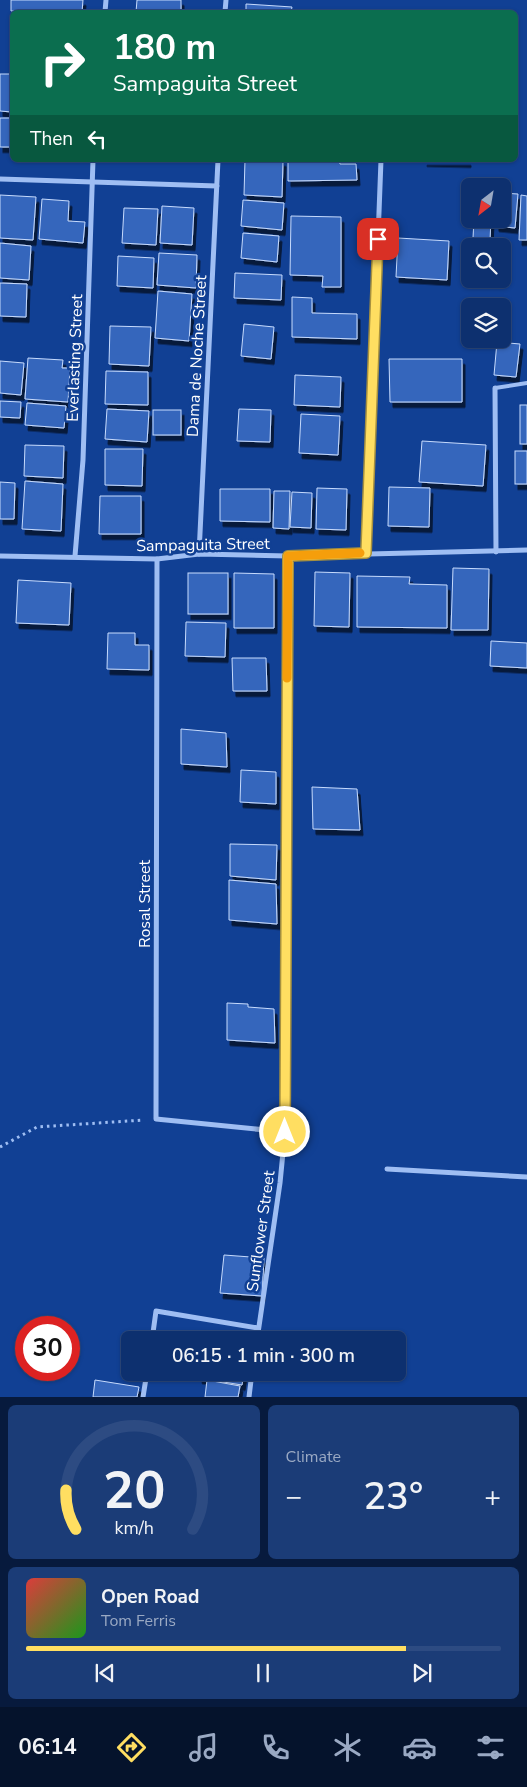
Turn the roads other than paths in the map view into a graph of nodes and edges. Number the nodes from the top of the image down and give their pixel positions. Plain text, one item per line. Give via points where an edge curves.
1 (93, 162) edge
2 (218, 162) edge
3 (381, 162) edge
4 (0, 179) edge
5 (91, 181) junction
6 (217, 186) junction
7 (527, 383) edge
8 (495, 388) joint
9 (527, 550) edge
10 (496, 552) junction
11 (366, 553) junction
12 (200, 554) junction
13 (0, 556) edge
14 (75, 556) junction
15 (288, 556) junction
16 (157, 559) junction
17 (285, 1132) junction
18 (387, 1169) dead end
19 (527, 1177) edge
20 (258, 1328) junction
21 (153, 1331) edge
22 (258, 1331) edge
23 (146, 1381) edge
24 (251, 1381) edge
25 (143, 1397) edge
26 (249, 1397) edge

1 - 5 street, Everlasting Street
2 - 6 street, Dama de Noche Street
3 - 11 street
4 - 5 street
5 - 6 street
5 - 14 street, Everlasting Street via 83,460
6 - 12 street, Dama de Noche Street
7 - 8 lane
8 - 10 street
9 - 10 street, Sampaguita Street
10 - 11 street, Sampaguita Street
11 - 15 street, Sampaguita Street
12 - 15 street, Sampaguita Street
12 - 16 street, Sampaguita Street
13 - 14 street, Sampaguita Street
14 - 16 street, Sampaguita Street
15 - 17 street, Sunflower Street
16 - 17 street, Rosal Street via 156,1118
17 - 20 street, Sunflower Street
18 - 19 street
20 - 21 street via 156,1311
20 - 22 street, Sunflower Street
23 - 25 street
24 - 26 street

